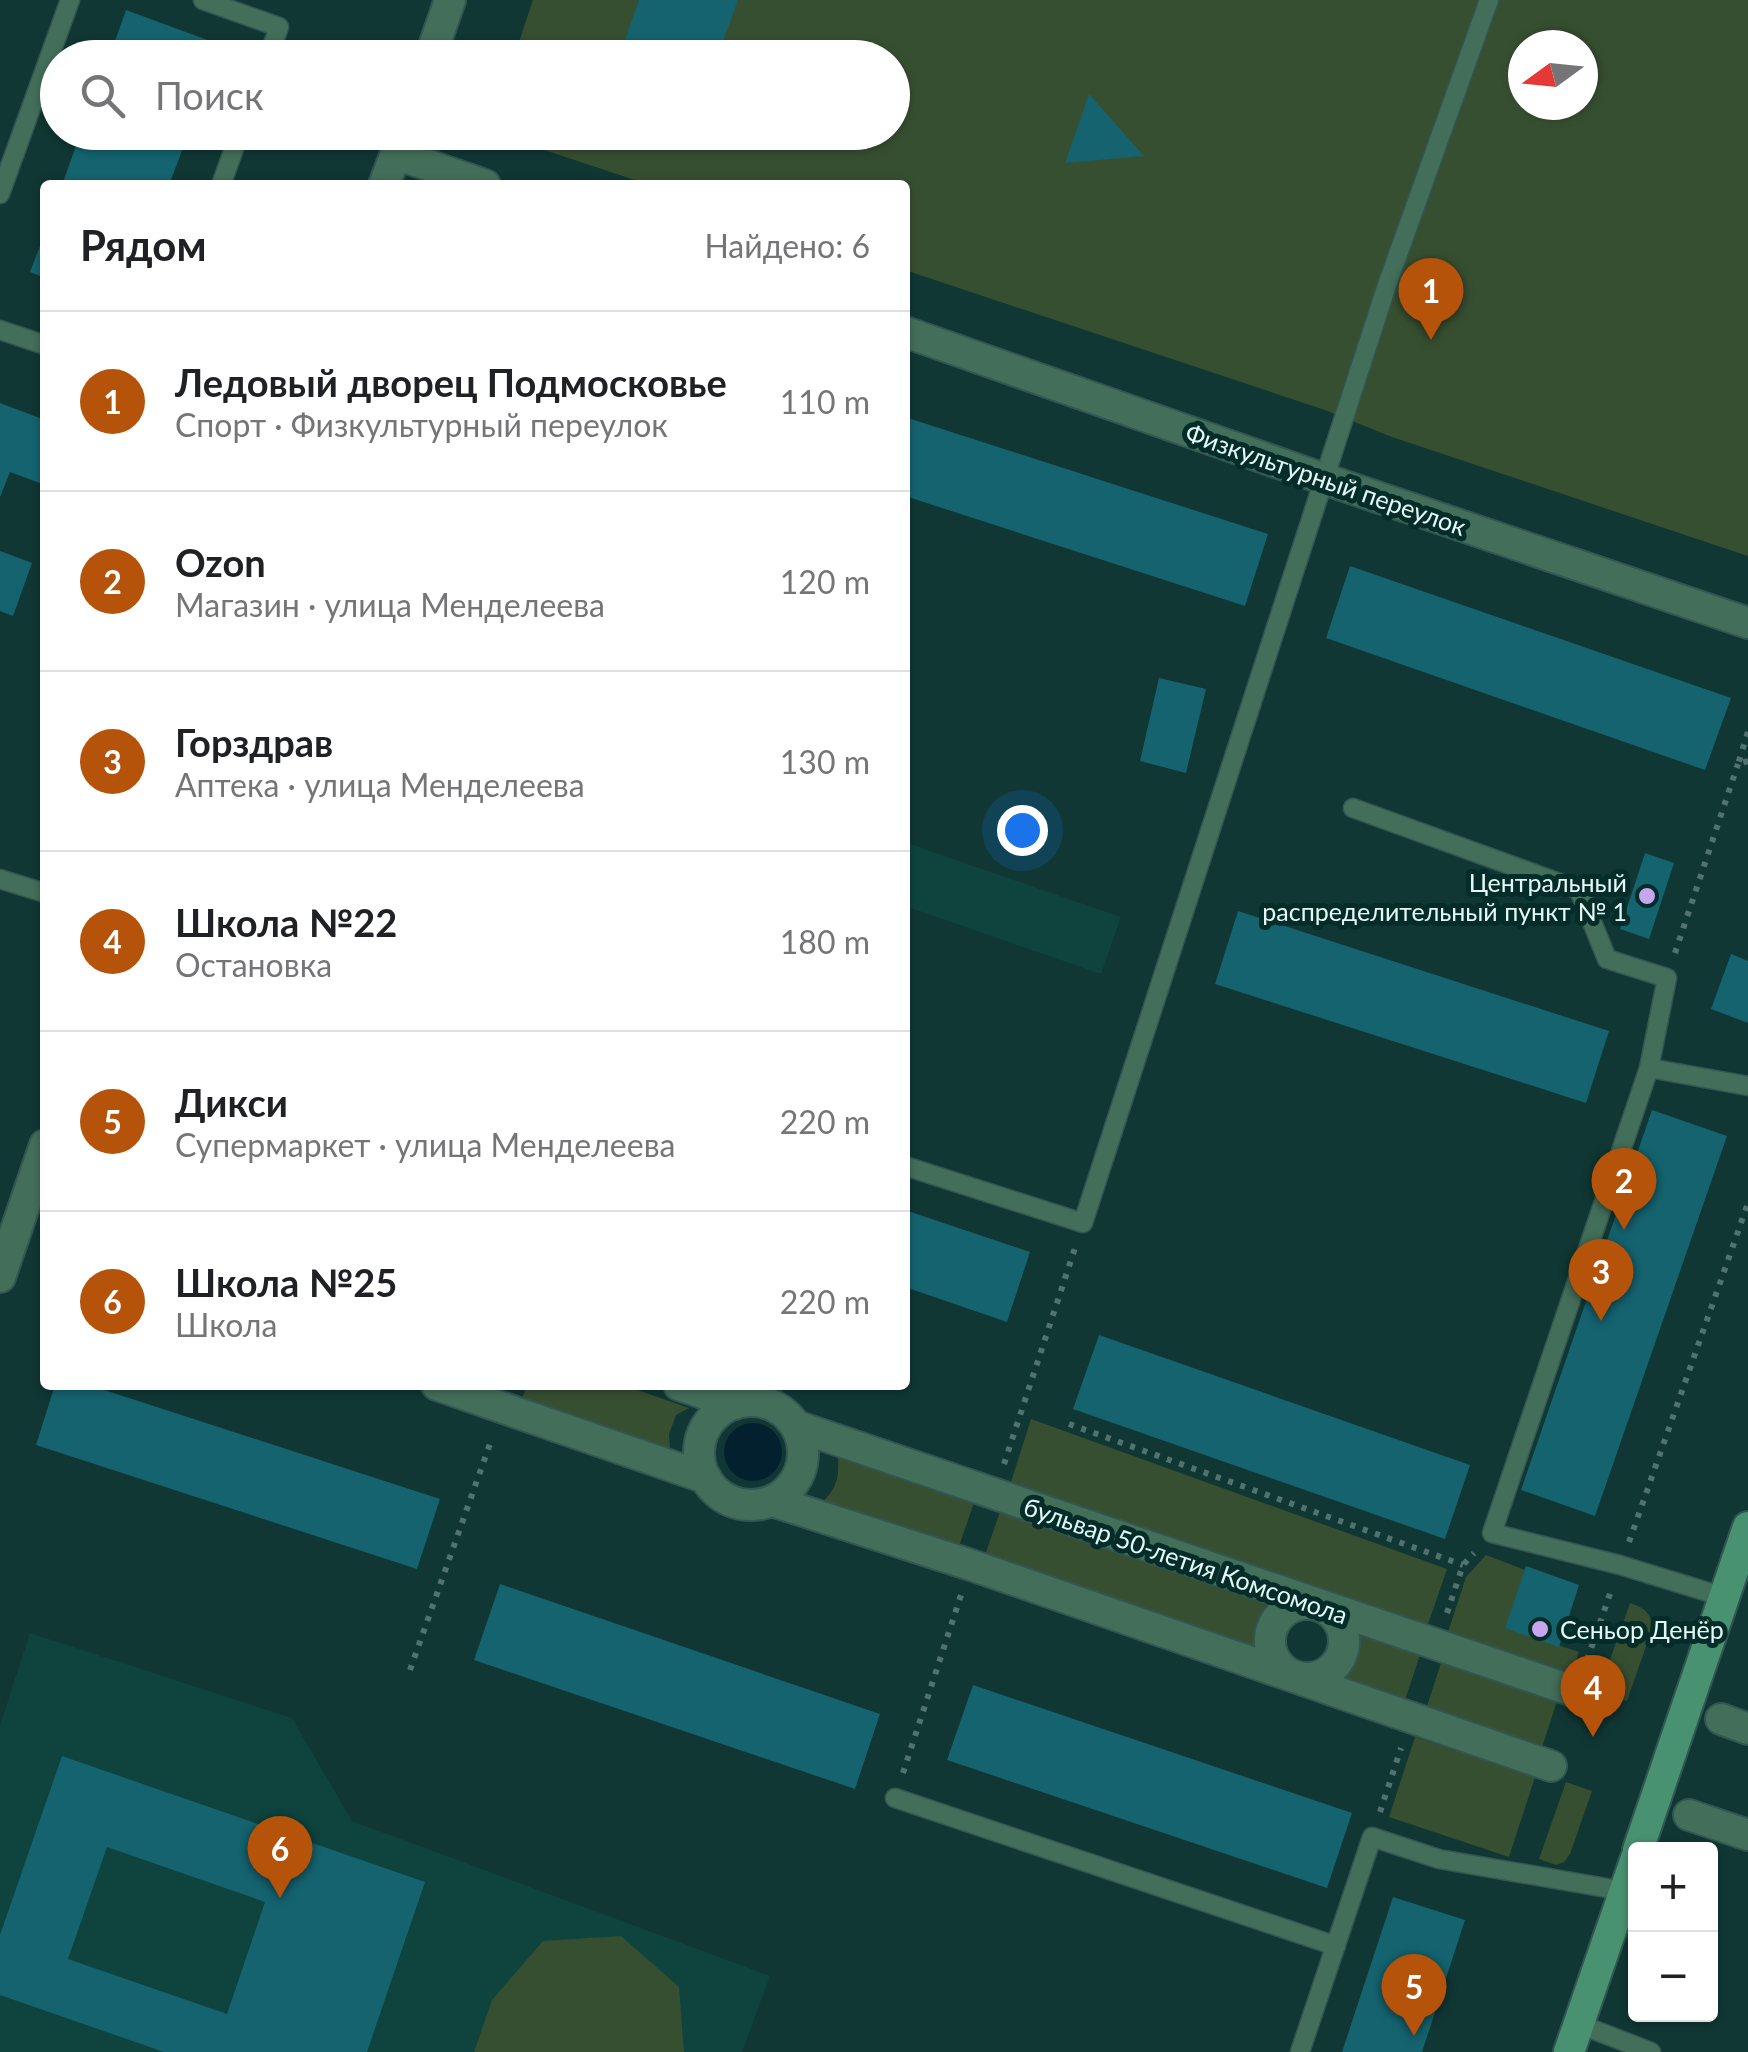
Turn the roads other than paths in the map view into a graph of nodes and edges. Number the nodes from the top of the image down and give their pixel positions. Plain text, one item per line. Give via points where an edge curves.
1 (70, 0) edge
2 (203, 0) edge
3 (450, 0) edge
4 (1489, 0) edge
5 (56, 40) edge
6 (274, 40) edge
7 (436, 40) edge
8 (40, 83) edge
9 (234, 150) edge
10 (397, 150) edge
11 (414, 150) edge
12 (223, 180) edge
13 (386, 180) edge
14 (475, 180) edge
15 (0, 194) edge
16 (0, 330) edge
17 (910, 334) edge
18 (40, 342) edge
19 (1324, 480) junction
20 (1748, 624) edge
21 (1353, 808) dead end
22 (0, 879) edge
23 (40, 892) edge
24 (1649, 1068) junction
25 (1748, 1086) edge
26 (40, 1160) edge
27 (910, 1168) edge
28 (0, 1277) edge
29 (452, 1390) edge
30 (694, 1390) edge
31 (735, 1404) junction
32 (796, 1426) junction
33 (706, 1478) junction
34 (772, 1501) junction
35 (1748, 1527) edge
36 (1724, 1597) junction
37 (1318, 1604) junction
38 (1292, 1675) junction
39 (1576, 1692) road end
40 (1552, 1766) dead end
41 (894, 1798) road end
42 (1689, 1814) dead end
43 (1748, 1835) edge
44 (1641, 1842) edge
45 (1628, 1880) edge
46 (1624, 1891) junction
47 (1336, 1946) junction
48 (1574, 2038) edge
49 (1300, 2052) edge
50 (1651, 2052) edge

1 - 5 lane
2 - 6 lane via 279,27
3 - 7 street
4 - 19 lane
8 - 15 lane
9 - 12 lane
10 - 13 street
11 - 14 street
16 - 18 lane
17 - 19 street, Физкультурный переулок
19 - 20 street, Физкультурный переулок
19 - 27 lane via 1083,1223
21 - 24 lane via 1579,890 1606,959 1667,978
22 - 23 lane
24 - 25 lane
24 - 36 lane via 1492,1534
26 - 28 street
29 - 33 street
30 - 31 street, бульвар 50-летия Комсомола
31 - 32 street, бульвар 50-летия Комсомола via 770,1404
31 - 33 street via 703,1434
32 - 34 street via 803,1442 798,1477
32 - 37 street, бульвар 50-летия Комсомола
33 - 34 street via 725,1498 742,1504
34 - 38 street
35 - 36 main road
36 - 44 main road
37 - 38 street via 1293,1606 1274,1622 1274,1658
37 - 38 street via 1338,1618 1343,1653 1317,1677
37 - 39 street, бульвар 50-летия Комсомола
38 - 40 street
41 - 47 lane
42 - 43 street
45 - 46 main road
46 - 47 lane via 1439,1859 1372,1837
46 - 48 main road
47 - 49 lane
48 - 50 lane

